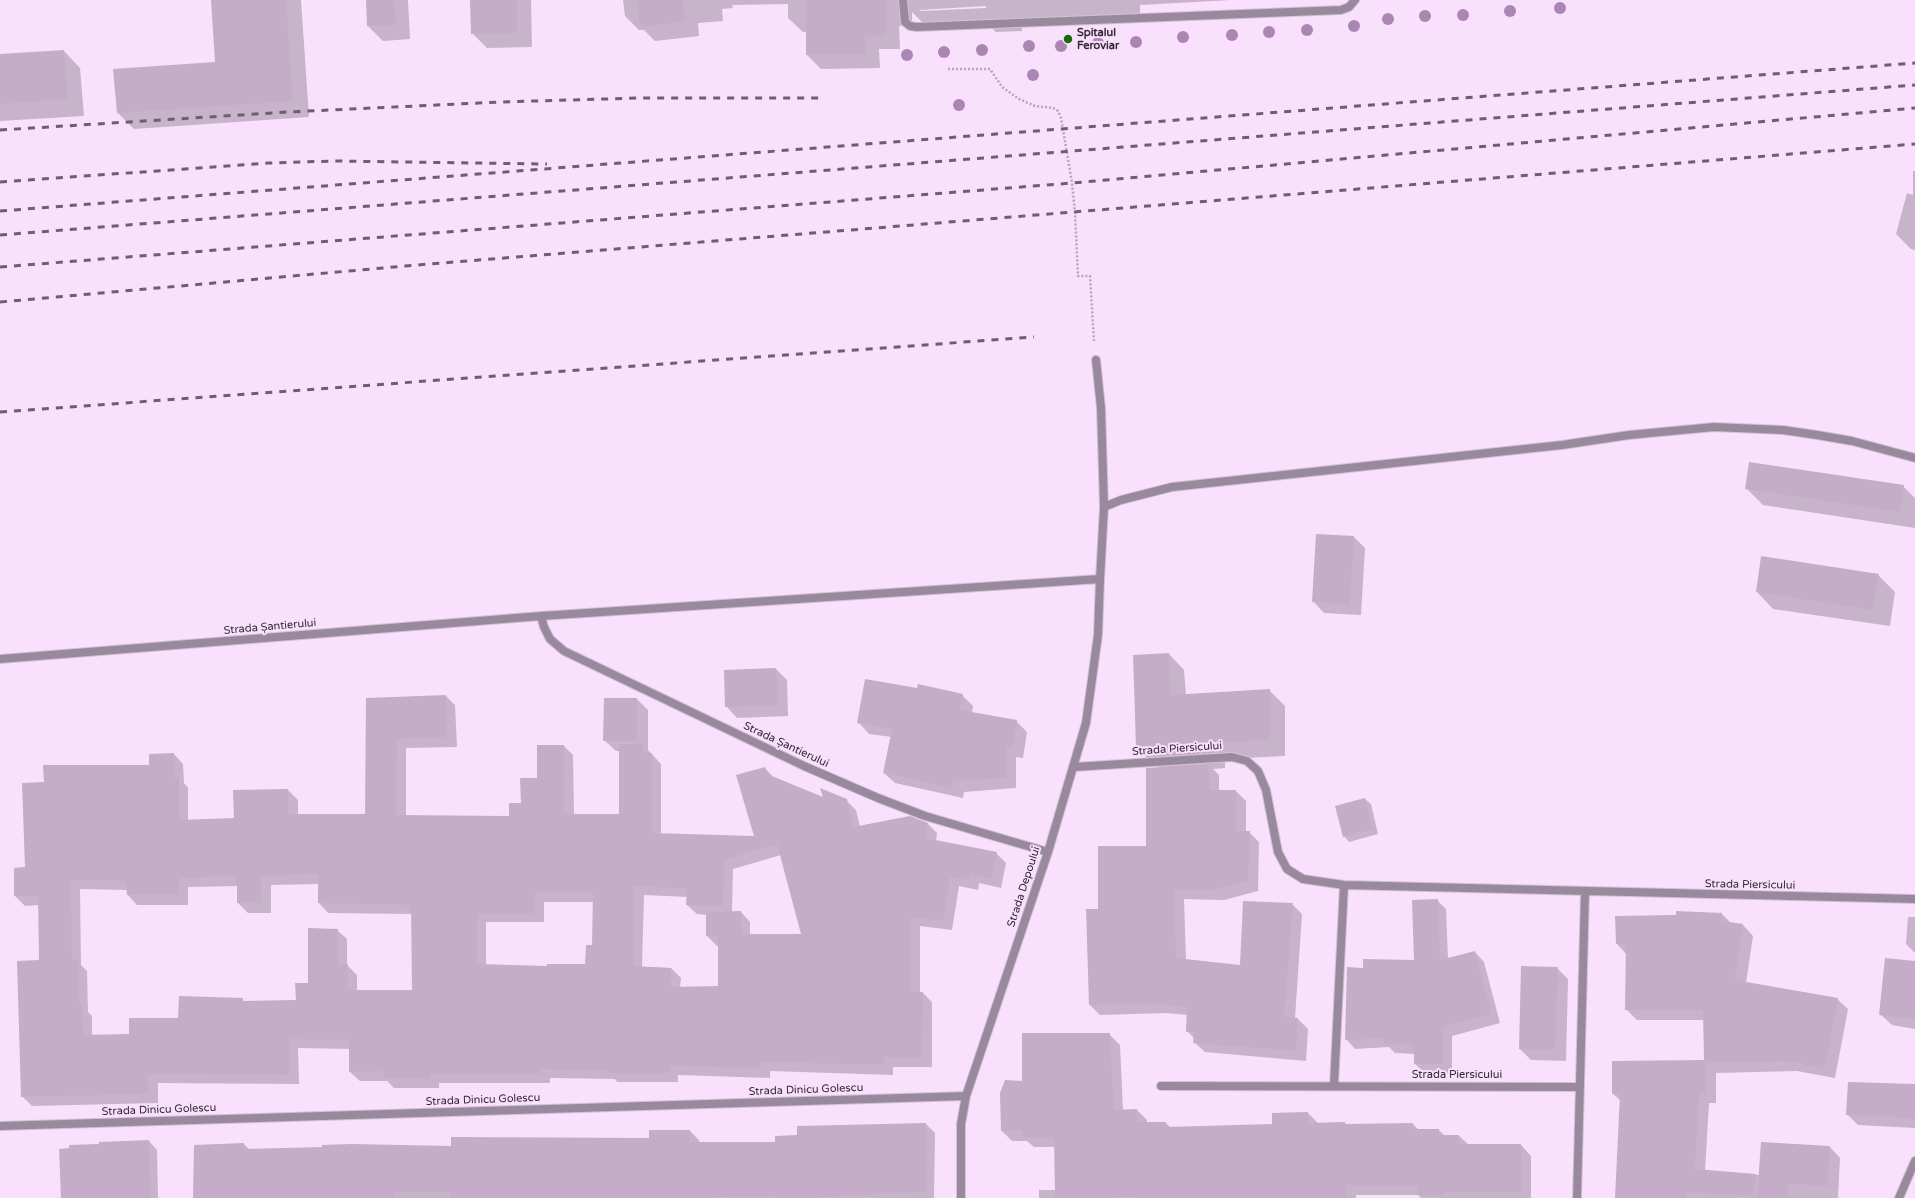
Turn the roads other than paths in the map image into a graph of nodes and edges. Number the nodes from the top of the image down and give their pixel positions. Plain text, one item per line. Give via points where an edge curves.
1 (902, 0) edge
2 (1355, 0) edge
3 (1096, 360) road end
4 (1915, 458) edge
5 (1104, 507) junction
6 (1100, 579) junction
7 (541, 616) junction
8 (0, 659) edge
9 (1074, 767) junction
10 (1048, 852) junction
11 (1344, 884) junction
12 (1585, 892) junction
13 (1915, 899) edge
14 (1334, 1085) junction
15 (1161, 1086) dead end
16 (1580, 1087) junction
17 (966, 1096) junction
18 (0, 1126) edge
19 (1915, 1161) edge
20 (961, 1198) edge
21 (1577, 1198) edge
22 (1899, 1198) edge

1 - 2 street via 905,22 917,27 1341,10 1349,7
3 - 5 street, Strada Depoului via 1101,408
4 - 5 street via 1817,435 1783,430 1714,427 1172,488 1128,498
5 - 6 street, Strada Depoului
6 - 7 street, Strada Șantierului
6 - 9 street, Strada Depoului via 1098,635 1092,687 1086,723
7 - 8 street, Strada Șantierului
7 - 10 street, Strada Șantierului via 550,639 564,651 804,766 925,816
9 - 10 street, Strada Depoului
9 - 11 street, Strada Piersicului via 1232,757 1246,761 1258,771 1266,790 1278,852 1287,869 1303,879
10 - 17 street, Strada Depoului
11 - 12 street, Strada Piersicului
11 - 14 street
12 - 13 street, Strada Piersicului
12 - 16 street
14 - 15 street, Strada Piersicului
14 - 16 street, Strada Piersicului
16 - 21 street
17 - 18 street, Strada Dinicu Golescu
17 - 20 street, Strada Depoului via 961,1124
19 - 22 street

